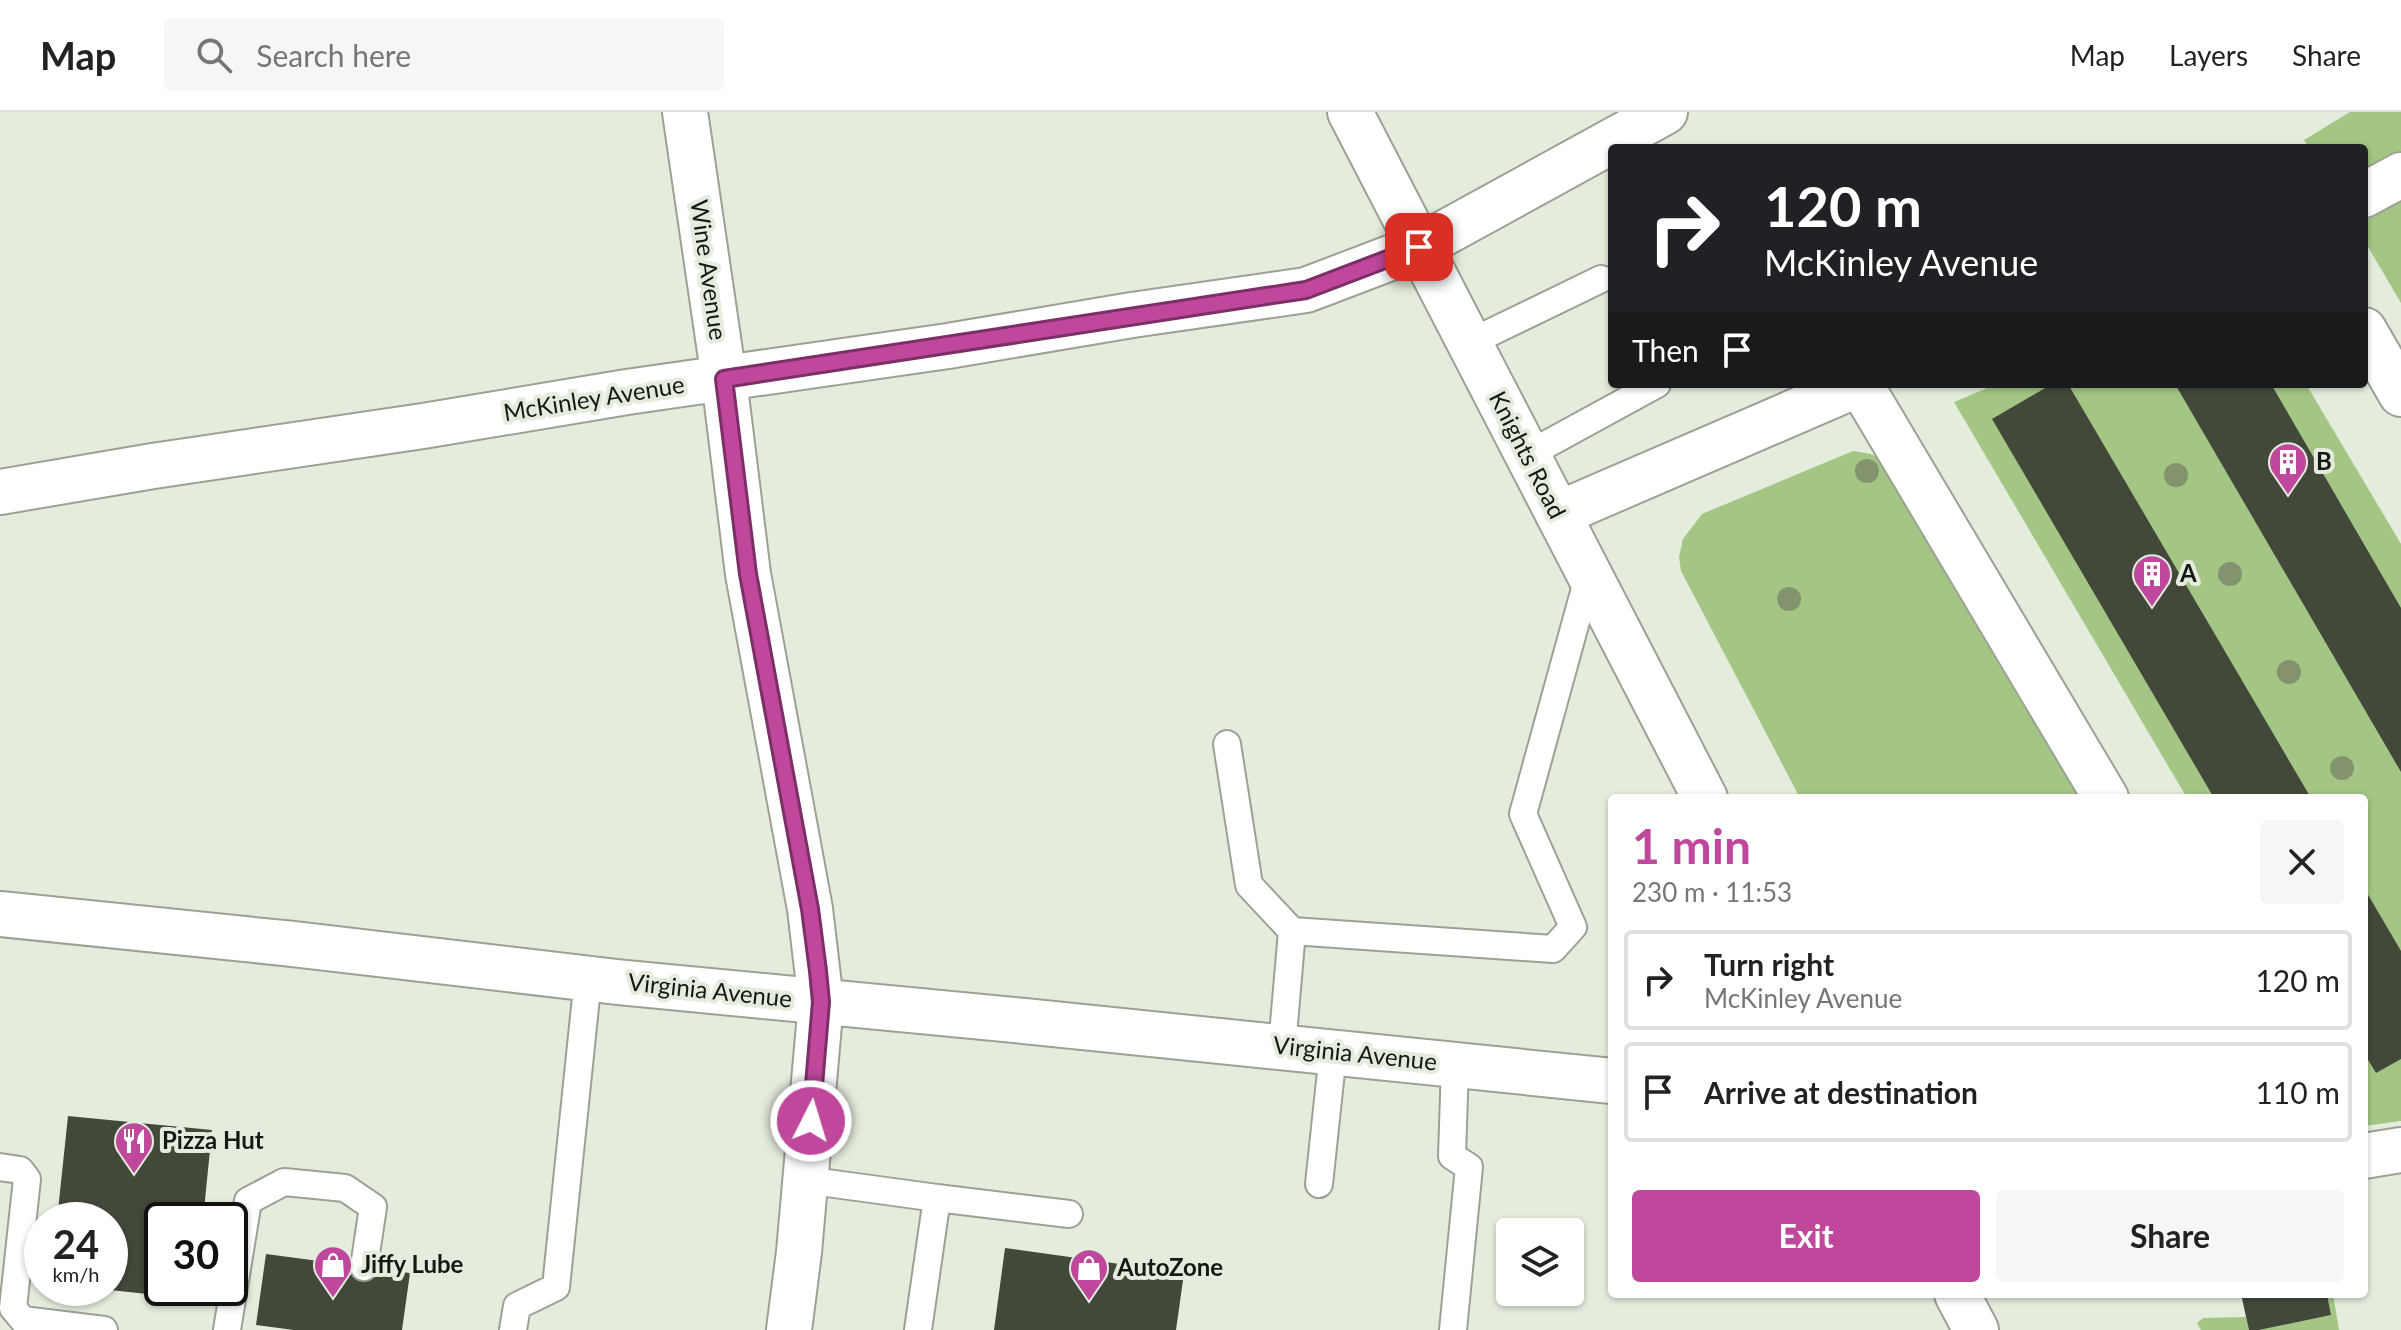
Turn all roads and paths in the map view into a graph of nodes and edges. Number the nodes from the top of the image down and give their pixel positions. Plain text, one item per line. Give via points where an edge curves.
1 (685, 112) edge
2 (1350, 112) edge
3 (1665, 112) edge
4 (2401, 175) edge
5 (2368, 193) edge
6 (1419, 247) junction
7 (1601, 279) dead end
8 (2368, 337) edge
9 (1469, 343) junction
10 (724, 379) junction
11 (1650, 388) edge
12 (1851, 388) edge
13 (1862, 388) edge
14 (2401, 394) edge
15 (1527, 455) junction
16 (0, 492) edge
17 (1558, 514) junction
18 (1589, 574) junction
19 (1227, 744) dead end
20 (1703, 794) edge
21 (2104, 794) edge
22 (0, 914) edge
23 (1292, 931) junction
24 (588, 978) junction
25 (821, 1002) junction
26 (1282, 1047) junction
27 (1333, 1053) junction
28 (1455, 1065) junction
29 (1608, 1081) edge
30 (2401, 1150) edge
31 (2368, 1155) edge
32 (0, 1167) edge
33 (805, 1180) junction
34 (1319, 1184) dead end
35 (937, 1198) junction
36 (1069, 1214) dead end
37 (364, 1267) dead end
38 (1959, 1298) edge
39 (104, 1330) edge
40 (227, 1330) edge
41 (513, 1330) edge
42 (789, 1330) edge
43 (918, 1330) edge
44 (1453, 1330) edge
45 (1976, 1330) edge

1 - 10 street, Wine Avenue
2 - 6 street, Knights Road
3 - 6 street, McKinley Avenue
4 - 5 street
6 - 9 street, Knights Road
6 - 10 street, McKinley Avenue via 1306,290
7 - 9 lane
8 - 14 street
9 - 15 street, Knights Road
10 - 16 street, McKinley Avenue
10 - 25 street, Wine Avenue via 748,574 810,909
11 - 15 lane
12 - 17 street
13 - 21 street
15 - 17 street, Knights Road
17 - 18 street, Knights Road
18 - 20 street, Knights Road
18 - 23 lane via 1523,814 1573,927 1553,949
19 - 23 lane via 1249,885
22 - 24 street, Virginia Avenue
23 - 26 lane
24 - 25 street, Virginia Avenue
24 - 41 lane via 556,1287 517,1306
25 - 26 street, Virginia Avenue
25 - 33 street, Wine Avenue
26 - 27 street, Virginia Avenue
27 - 28 street, Virginia Avenue
27 - 34 lane
28 - 29 street, Virginia Avenue
28 - 44 lane via 1452,1156 1469,1167
30 - 31 street
32 - 39 lane via 20,1170 27,1179 13,1308 23,1320
33 - 35 lane
33 - 42 street, Wine Avenue
35 - 36 lane
35 - 43 lane
37 - 40 lane via 373,1207 345,1188 284,1182 248,1201
38 - 45 street

